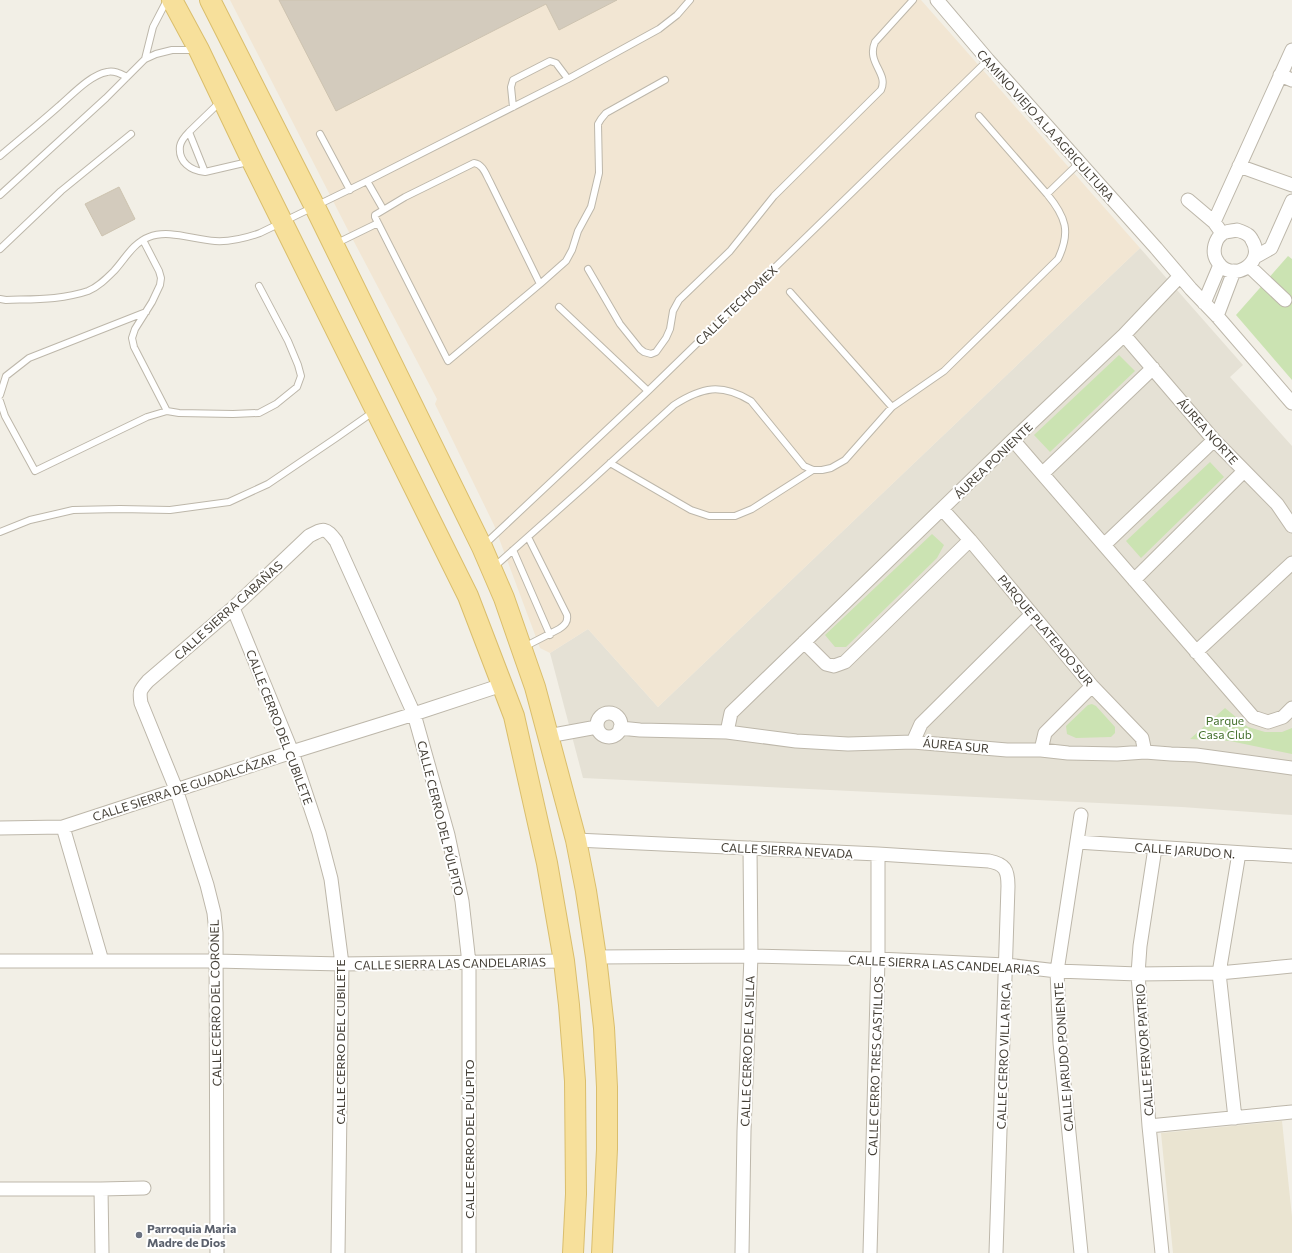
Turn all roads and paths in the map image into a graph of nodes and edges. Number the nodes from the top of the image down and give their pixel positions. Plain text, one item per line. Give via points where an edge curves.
1 (167, 0) edge
2 (172, 0) edge
3 (210, 0) edge
4 (690, 0) edge
5 (913, 0) edge
6 (937, 0) edge
7 (199, 50) junction
8 (1292, 50) edge
9 (145, 59) junction
10 (988, 60) junction
11 (127, 77) junction
12 (1286, 78) edge
13 (568, 79) junction
14 (665, 80) dead end
15 (222, 100) junction
16 (513, 107) junction
17 (979, 116) dead end
18 (188, 132) junction
19 (131, 134) dead end
20 (320, 134) dead end
21 (0, 156) edge
22 (252, 161) junction
23 (1079, 163) junction
24 (1239, 166) junction
25 (205, 172) junction
26 (367, 181) junction
27 (1292, 185) edge
28 (350, 190) junction
29 (1048, 194) junction
30 (0, 195) edge
31 (1188, 200) dead end
32 (1292, 201) edge
33 (315, 207) junction
34 (383, 209) junction
35 (1214, 222) junction
36 (283, 223) junction
37 (378, 223) junction
38 (1223, 233) junction
39 (143, 240) junction
40 (333, 244) junction
41 (0, 249) edge
42 (1252, 261) junction
43 (1220, 265) junction
44 (588, 269) dead end
45 (1234, 272) junction
46 (1180, 276) junction
47 (540, 284) junction
48 (259, 286) dead end
49 (790, 292) dead end
50 (2, 300) edge
51 (1285, 300) dead end
52 (1204, 304) junction
53 (559, 307) dead end
54 (146, 312) junction
55 (1217, 316) junction
56 (1124, 335) junction
57 (1153, 368) junction
58 (648, 391) junction
59 (0, 395) edge
60 (0, 401) edge
61 (1292, 403) edge
62 (892, 407) junction
63 (376, 410) junction
64 (167, 412) junction
65 (1013, 440) junction
66 (1214, 440) junction
67 (610, 463) junction
68 (813, 470) junction
69 (1042, 472) junction
70 (1244, 472) junction
71 (942, 510) junction
72 (1292, 526) edge
73 (321, 530) joint
74 (0, 532) edge
75 (528, 537) junction
76 (970, 540) junction
77 (1105, 544) junction
78 (482, 547) junction
79 (513, 550) junction
80 (1292, 563) edge
81 (492, 568) junction
82 (1134, 580) junction
83 (233, 608) junction
84 (1032, 614) junction
85 (550, 634) junction
86 (804, 642) junction
87 (522, 648) junction
88 (1196, 652) junction
89 (502, 685) junction
90 (1092, 686) junction
91 (139, 694) joint
92 (1292, 708) edge
93 (414, 714) junction
94 (597, 727) junction
95 (620, 728) junction
96 (727, 732) junction
97 (548, 736) junction
98 (913, 742) junction
99 (1041, 750) junction
100 (292, 752) junction
101 (1145, 752) junction
102 (1292, 768) edge
103 (176, 789) junction
104 (1080, 815) dead end
105 (63, 827) junction
106 (0, 828) edge
107 (576, 840) junction
108 (1077, 842) junction
109 (750, 848) junction
110 (1156, 848) junction
111 (1239, 853) junction
112 (878, 854) junction
113 (1292, 856) edge
114 (998, 863) joint
115 (751, 956) junction
116 (596, 957) junction
117 (878, 959) junction
118 (0, 961) edge
119 (102, 961) junction
120 (216, 961) junction
121 (564, 961) junction
122 (469, 963) junction
123 (342, 964) junction
124 (1006, 965) junction
125 (1292, 966) edge
126 (1056, 971) junction
127 (1219, 973) junction
128 (1138, 974) junction
129 (1292, 1112) edge
130 (1235, 1118) junction
131 (1149, 1126) junction
132 (144, 1188) dead end
133 (0, 1189) edge
134 (101, 1189) junction
135 (102, 1253) edge
136 (216, 1253) edge
137 (338, 1253) edge
138 (469, 1253) edge
139 (573, 1253) edge
140 (602, 1253) edge
141 (742, 1253) edge
142 (870, 1253) edge
143 (996, 1253) edge
144 (1081, 1253) edge
145 (1162, 1253) edge

1 - 9 lane via 153,27
2 - 7 main road
3 - 33 main road
4 - 13 lane via 671,21 659,29
5 - 44 lane via 875,42 872,49 872,56 883,79 881,90 774,196 730,251 679,300 673,311 670,329 656,352 644,352 635,342 616,318
6 - 10 street, CAMINO VIEJO A LA AGRICULTURA
7 - 9 lane via 172,50
7 - 15 main road
8 - 12 street
9 - 11 lane
10 - 23 street, CAMINO VIEJO A LA AGRICULTURA
10 - 58 lane, CALLE TECHOMEX
11 - 21 lane via 114,72 98,75
11 - 30 lane
12 - 24 street
13 - 16 lane
13 - 16 lane via 556,62 550,61 514,80 511,84
14 - 47 lane via 606,113 601,119 598,124 599,174 591,207 566,261
15 - 18 lane
15 - 22 main road
16 - 26 lane
17 - 29 lane
18 - 25 lane
18 - 25 lane via 180,146 184,163 188,167
19 - 41 lane via 61,191
20 - 28 lane
22 - 25 lane
22 - 36 main road
23 - 29 lane
23 - 46 street, CAMINO VIEJO A LA AGRICULTURA
24 - 27 street
24 - 35 street
26 - 28 lane
26 - 34 lane
28 - 33 lane
29 - 62 lane via 1064,221 1064,247 1058,259 944,371
31 - 35 street
32 - 42 street via 1271,248
33 - 36 lane
33 - 40 main road
34 - 37 lane via 375,215
34 - 47 lane via 474,163 478,164 482,166
35 - 38 street
36 - 39 lane via 260,234 230,241 216,242 166,234
36 - 63 main road
37 - 40 lane
37 - 47 lane via 448,361
38 - 42 street via 1237,230 1248,235 1255,245
38 - 43 street via 1216,241 1214,249 1215,258
39 - 50 lane via 104,281 88,291 56,298
39 - 54 lane via 161,278
40 - 78 main road
42 - 45 street via 1242,270
42 - 51 street
43 - 45 street
43 - 52 street
45 - 55 street
46 - 52 street, CAMINO VIEJO A LA AGRICULTURA
46 - 56 street, ÁUREA PONIENTE
48 - 64 lane via 298,365 301,376 297,387 276,404 259,413
49 - 62 lane
52 - 55 street, CAMINO VIEJO A LA AGRICULTURA
53 - 58 lane
54 - 59 lane via 29,358 6,376
54 - 64 lane via 132,338 134,347
55 - 61 street, CAMINO VIEJO A LA AGRICULTURA
56 - 57 street, ÁUREA NORTE
56 - 65 street, ÁUREA PONIENTE
57 - 66 street, ÁUREA NORTE
57 - 69 street
58 - 78 lane, CALLE TECHOMEX
60 - 64 lane via 4,416 35,471 147,417
62 - 68 lane via 845,460 831,468
63 - 74 lane via 268,484 229,502 170,510 73,510 30,520
63 - 89 main road via 468,596
65 - 69 street
65 - 71 street, ÁUREA PONIENTE
66 - 70 street, ÁUREA NORTE
66 - 77 street
67 - 68 lane via 691,510 709,516 735,516 752,509
67 - 68 lane via 674,405 701,391 715,389 728,390 751,401 804,466
67 - 75 lane
69 - 77 street
70 - 72 street, ÁUREA NORTE via 1278,504
70 - 82 street
71 - 76 street, PARQUE PLATEADO SUR
71 - 86 street, ÁUREA PONIENTE
73 - 83 street, CALLE SIERRA CABAÑAS via 309,536
73 - 93 street, CALLE CERRO DEL PÚLPITO via 330,533 336,541
75 - 79 lane
75 - 85 lane via 568,619 565,625
76 - 84 street, PARQUE PLATEADO SUR
76 - 86 street via 845,662 834,666 826,664
77 - 82 street
78 - 81 main road
79 - 81 lane
79 - 85 lane
80 - 88 street
81 - 87 main road
82 - 88 street
83 - 91 street, CALLE SIERRA CABAÑAS via 148,681
83 - 100 street, CALLE CERRO DEL CUBILETE
84 - 90 street, PARQUE PLATEADO SUR
84 - 98 street via 921,724
85 - 87 lane
86 - 96 street, ÁUREA PONIENTE via 731,713
87 - 97 main road
88 - 92 street via 1254,717 1268,722 1283,717
89 - 93 street, CALLE SIERRA DE GUADALCÁZAR
89 - 121 main road via 514,716 547,863
90 - 99 street via 1045,733
90 - 101 street, PARQUE PLATEADO SUR via 1142,738
91 - 103 street, CALLE CERRO DEL CORONEL
93 - 100 street, CALLE SIERRA DE GUADALCÁZAR
93 - 122 street, CALLE CERRO DEL PÚLPITO via 448,835 462,901
94 - 95 street via 601,734 608,737 616,734
94 - 95 street via 598,719 607,713 618,717
94 - 97 street
95 - 96 street, ÁUREA SUR
96 - 98 street, ÁUREA SUR via 796,742
97 - 107 main road
98 - 99 street, ÁUREA SUR via 1007,750
99 - 101 street, ÁUREA SUR via 1117,754
100 - 103 street, CALLE SIERRA DE GUADALCÁZAR
100 - 123 street, CALLE CERRO DEL CUBILETE via 331,878
101 - 102 street, ÁUREA SUR via 1196,754
103 - 105 street, CALLE SIERRA DE GUADALCÁZAR
103 - 120 street, CALLE CERRO DEL CORONEL via 214,913
104 - 108 street, CALLE JARUDO PONIENTE
105 - 106 street, CALLE SIERRA DE GUADALCÁZAR
105 - 119 street
107 - 109 street, CALLE SIERRA NEVADA
107 - 116 main road
108 - 110 street, CALLE JARUDO N.
108 - 126 street, CALLE JARUDO PONIENTE
109 - 112 street, CALLE SIERRA NEVADA
109 - 115 street, CALLE CERRO DE LA SILLA
110 - 111 street, CALLE JARUDO N.
110 - 128 street, CALLE FERVOR PATRIO
111 - 113 street, CALLE JARUDO N.
111 - 127 street
112 - 114 street, CALLE SIERRA NEVADA
112 - 117 street, CALLE CERRO TRES CASTILLOS
114 - 124 street, CALLE CERRO VILLA RICA via 1008,875
115 - 116 street, CALLE SIERRA LAS CANDELARIAS
115 - 117 street, CALLE SIERRA LAS CANDELARIAS
115 - 141 street, CALLE CERRO DE LA SILLA
116 - 140 main road via 604,1028 607,1088
117 - 124 street, CALLE SIERRA LAS CANDELARIAS
117 - 142 street, CALLE CERRO TRES CASTILLOS
118 - 119 street, CALLE SIERRA LAS CANDELARIAS
119 - 120 street, CALLE SIERRA LAS CANDELARIAS
120 - 123 street, CALLE SIERRA LAS CANDELARIAS
120 - 136 street, CALLE CERRO DEL CORONEL
121 - 122 street, CALLE SIERRA LAS CANDELARIAS
121 - 139 main road via 575,1081 576,1194
122 - 123 street, CALLE SIERRA LAS CANDELARIAS
122 - 138 street, CALLE CERRO DEL PÚLPITO
123 - 137 street, CALLE CERRO DEL CUBILETE
124 - 126 street, CALLE SIERRA LAS CANDELARIAS
124 - 143 street, CALLE CERRO VILLA RICA
125 - 127 street, CALLE SIERRA LAS CANDELARIAS
126 - 128 street, CALLE SIERRA LAS CANDELARIAS
126 - 144 street, CALLE JARUDO PONIENTE via 1060,1043
127 - 128 street, CALLE SIERRA LAS CANDELARIAS
127 - 130 street
128 - 131 street, CALLE FERVOR PATRIO
129 - 130 street
130 - 131 street
131 - 145 street, CALLE FERVOR PATRIO
132 - 134 street
133 - 134 street
134 - 135 street

